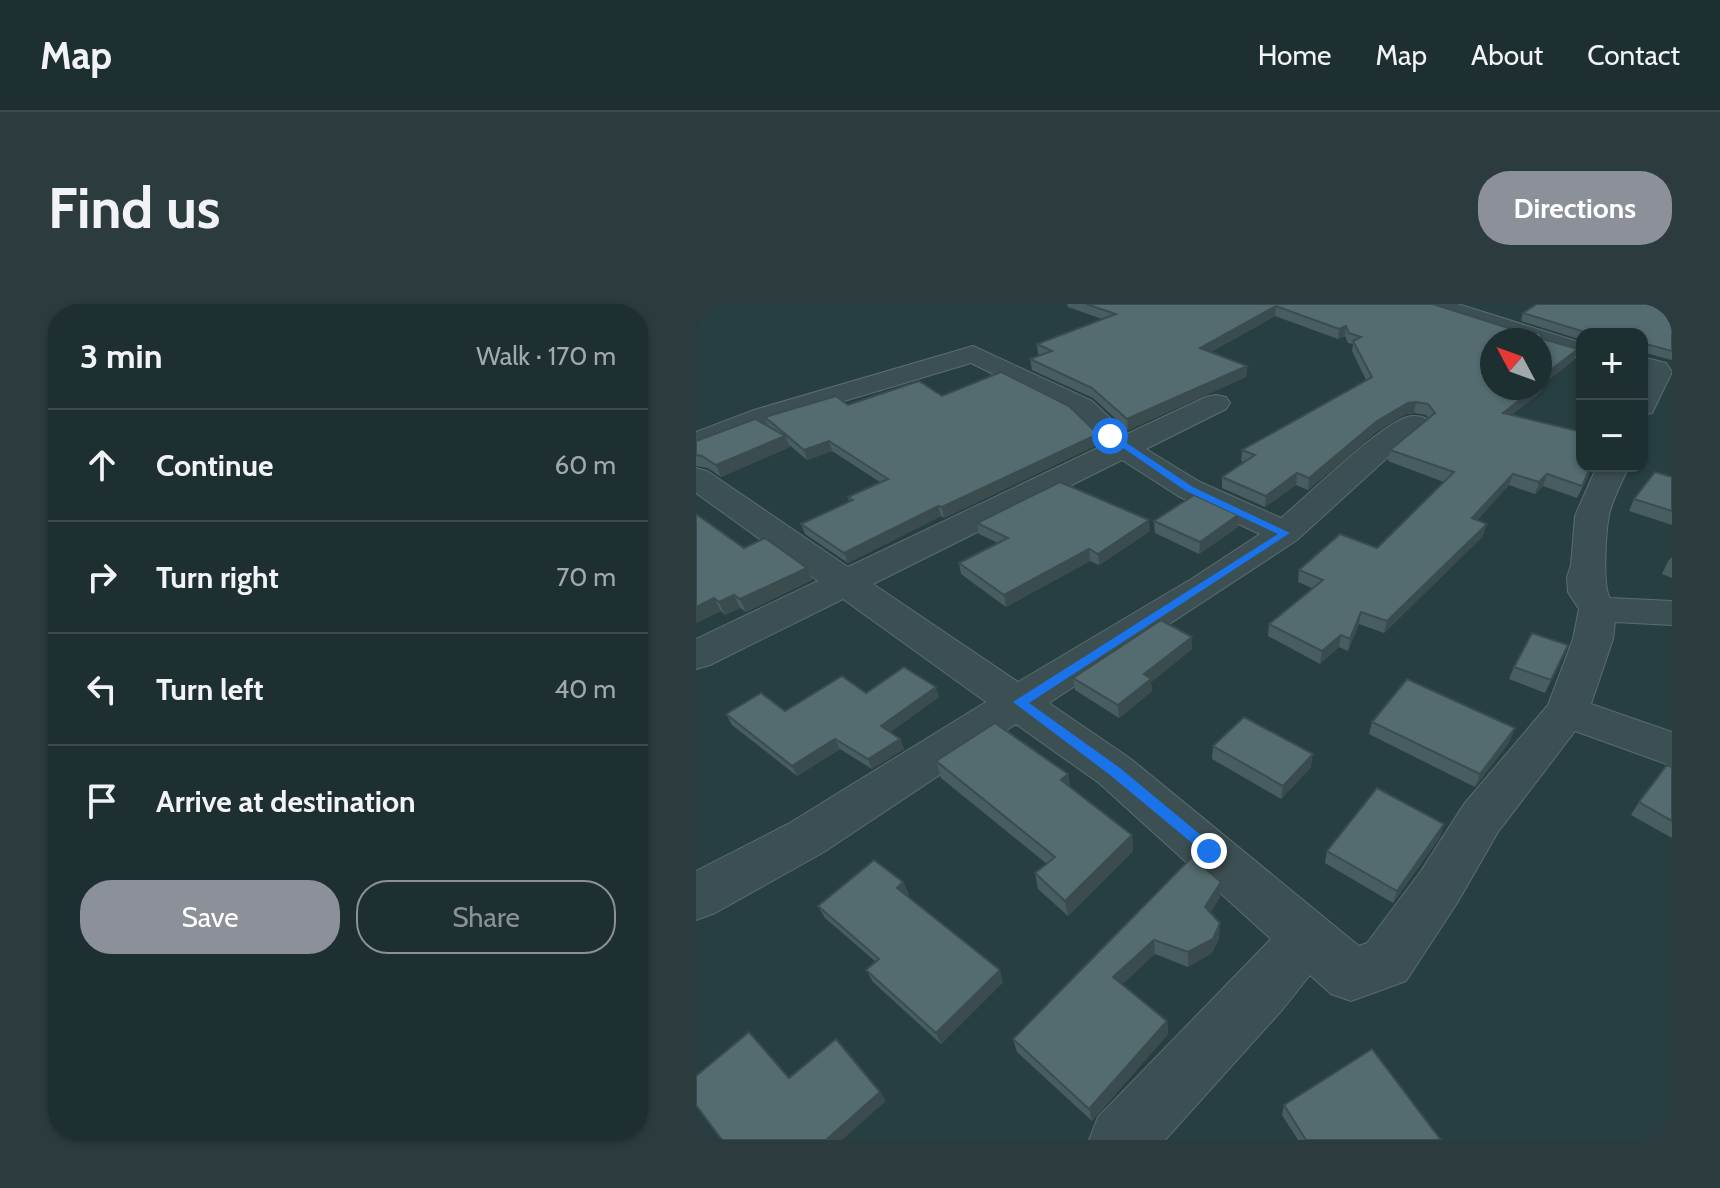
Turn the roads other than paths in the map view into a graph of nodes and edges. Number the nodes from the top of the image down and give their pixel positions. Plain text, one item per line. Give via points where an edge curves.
1 (1434, 304) edge
2 (1503, 304) edge
3 (1474, 315) junction
4 (1576, 349) edge
5 (1657, 368) edge
6 (1646, 400) edge
7 (1216, 403) dead end
8 (1415, 424) dead end
9 (696, 442) edge
10 (1124, 448) junction
11 (1610, 472) edge
12 (696, 478) edge
13 (1285, 533) junction
14 (848, 582) junction
15 (1598, 609) junction
16 (1672, 613) edge
17 (696, 655) edge
18 (1020, 702) junction
19 (1567, 712) junction
20 (1672, 749) edge
21 (696, 897) edge
22 (1306, 938) junction
23 (1121, 1140) edge

1 - 3 street
2 - 3 street
3 - 4 street
5 - 6 street
7 - 10 street
8 - 13 street
9 - 10 street via 973,354 1082,407
10 - 13 street via 1189,489
10 - 14 street
11 - 15 street via 1592,516 1585,577
12 - 14 street
13 - 18 street
14 - 17 street
14 - 18 street
15 - 16 street
15 - 19 street
18 - 21 street via 806,838
18 - 22 street via 1115,771
19 - 20 street
19 - 22 street via 1481,818 1386,963 1351,975
22 - 23 street

